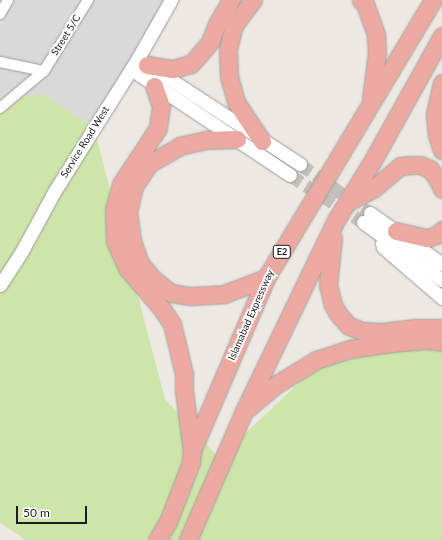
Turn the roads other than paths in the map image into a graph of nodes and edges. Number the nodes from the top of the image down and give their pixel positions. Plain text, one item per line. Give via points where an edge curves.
1 (8, 0) edge
2 (88, 0) edge
3 (171, 0) edge
4 (231, 0) edge
5 (253, 0) edge
6 (361, 0) edge
7 (433, 0) edge
8 (0, 14) edge
9 (442, 36) edge
10 (0, 62) edge
11 (139, 64) junction
12 (44, 71) junction
13 (442, 82) edge
14 (154, 86) junction
15 (370, 105) junction
16 (0, 108) edge
17 (237, 139) junction
18 (262, 140) junction
19 (442, 150) edge
20 (300, 164) tunnel mouth
21 (290, 175) tunnel mouth
22 (442, 189) edge
23 (347, 203) junction
24 (336, 220) junction
25 (442, 230) edge
26 (396, 231) junction
27 (380, 235) junction
28 (442, 264) edge
29 (266, 278) junction
30 (442, 280) edge
31 (0, 285) edge
32 (442, 298) edge
33 (442, 328) edge
34 (442, 342) edge
35 (244, 411) junction
36 (192, 451) junction
37 (190, 536) edge
38 (157, 540) edge

1 - 8 street
2 - 12 street, Street 5/C
3 - 11 street, Service Road West
4 - 11 highway via 210,42 191,64 173,69
5 - 18 highway via 234,25 228,49 228,77 236,102
6 - 15 highway via 365,4 376,35 377,53
7 - 15 highway, Islamabad Expressway / E2
9 - 23 highway
10 - 12 street
11 - 14 street
11 - 18 street via 222,112
11 - 31 street, Service Road West via 54,192
12 - 16 street, Street 5/C
13 - 19 highway via 435,114 436,135
14 - 17 street
14 - 36 highway via 161,106 158,128 121,184 114,210 115,241 127,268 172,324 184,374
15 - 29 highway, Islamabad Expressway / E2
17 - 21 street
17 - 29 highway via 206,140 180,146 149,164 134,186 128,212 132,241 140,263 153,279 171,293 191,296 224,294
18 - 20 street
22 - 23 highway via 430,169 420,165 400,166 374,188
23 - 24 highway
24 - 33 highway via 328,285 338,315 349,326 362,331
24 - 35 highway
25 - 26 highway via 427,238
26 - 27 street via 366,217
26 - 28 street
27 - 30 street
27 - 32 street via 383,248
29 - 36 highway, Islamabad Expressway / E2
34 - 35 highway via 392,342 350,349 316,360 277,384
35 - 37 highway
36 - 38 highway, Islamabad Expressway / E2 via 191,462 168,522

